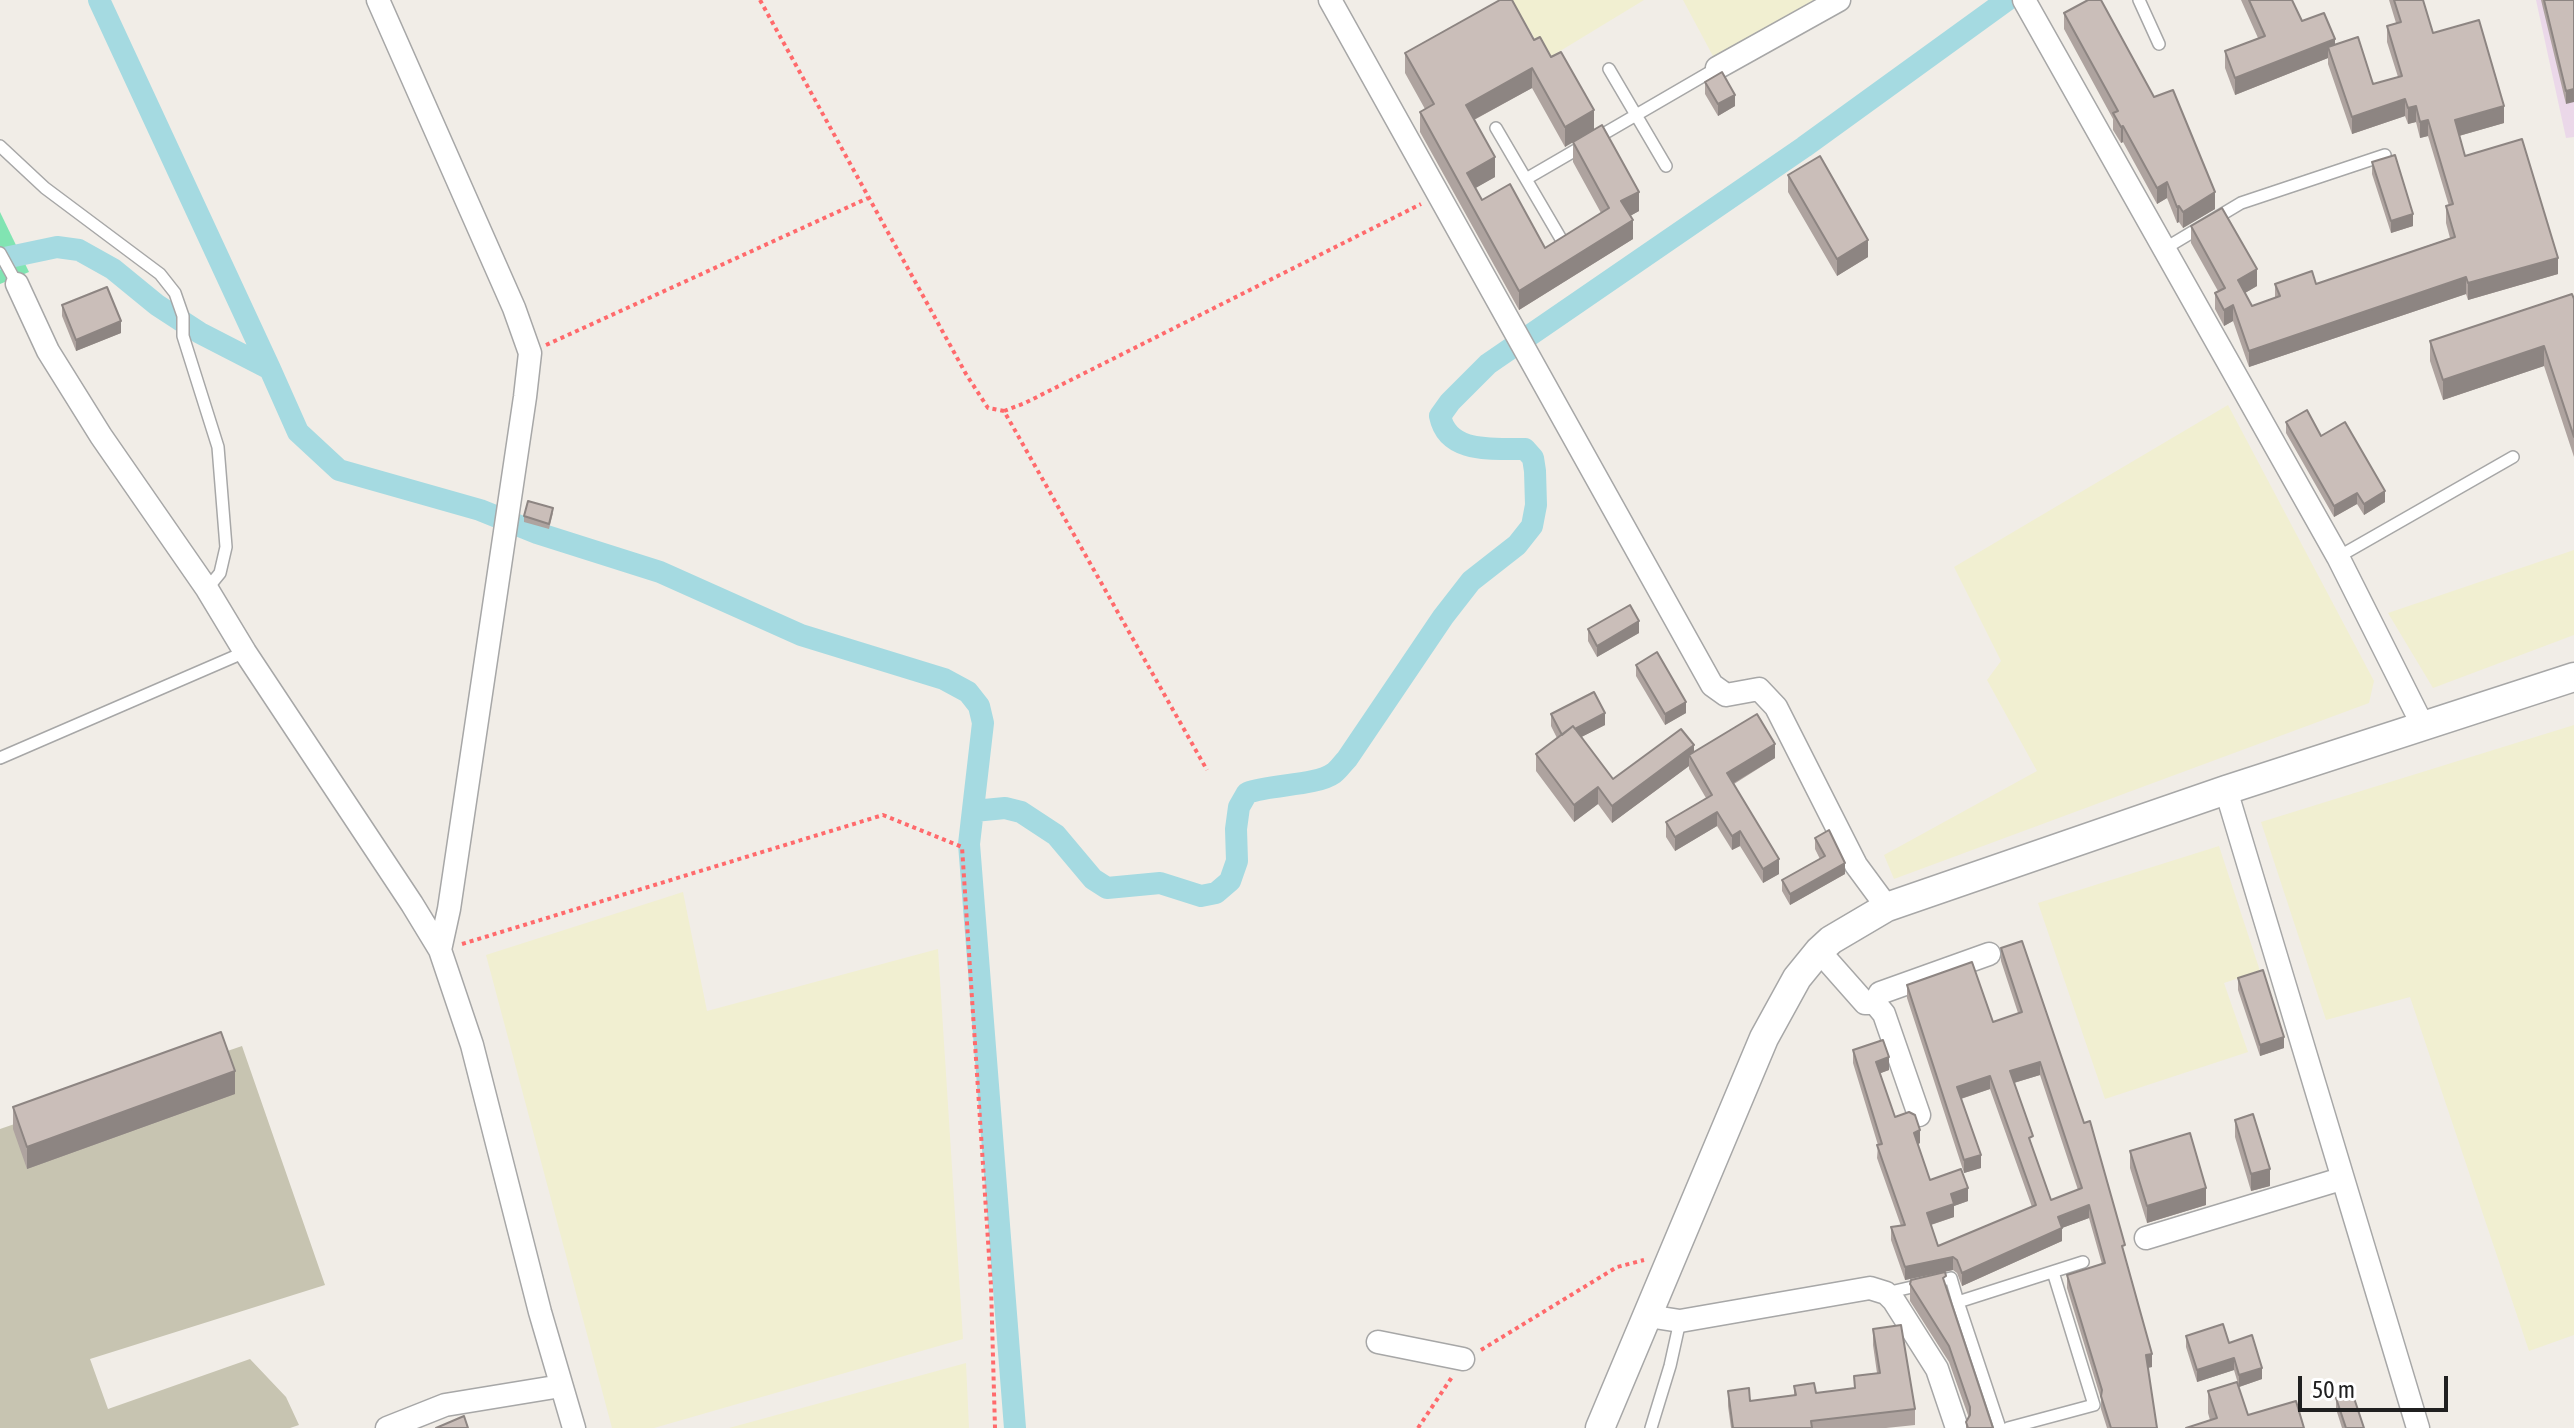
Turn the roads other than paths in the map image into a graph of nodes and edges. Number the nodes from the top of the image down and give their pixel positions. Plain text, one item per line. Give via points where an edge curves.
1 (378, 0) edge
2 (1330, 0) edge
3 (1839, 0) edge
4 (2139, 0) edge
5 (2026, 2) edge
6 (2159, 44) dead end
7 (1717, 68) joint
8 (1609, 69) dead end
9 (1636, 114) junction
10 (1496, 128) dead end
11 (0, 146) edge
12 (2385, 155) edge
13 (1666, 166) dead end
14 (1526, 179) junction
15 (1561, 239) edge
16 (2164, 249) junction
17 (0, 253) edge
18 (17, 284) joint
19 (2513, 457) dead end
20 (2338, 557) junction
21 (207, 589) junction
22 (245, 652) junction
23 (2574, 677) edge
24 (2423, 726) junction
25 (0, 758) edge
26 (2226, 790) junction
27 (1887, 907) junction
28 (440, 950) junction
29 (1819, 951) junction
30 (1989, 954) dead end
31 (1875, 1003) junction
32 (1919, 1115) edge
33 (2341, 1179) junction
34 (2146, 1238) dead end
35 (2083, 1262) dead end
36 (2053, 1272) junction
37 (1886, 1293) junction
38 (1958, 1302) junction
39 (1648, 1316) junction
40 (1680, 1321) junction
41 (1378, 1342) dead end
42 (1463, 1359) road end
43 (561, 1386) junction
44 (387, 1428) edge
45 (574, 1428) edge
46 (1600, 1428) edge
47 (1651, 1428) edge
48 (1957, 1428) edge
49 (2000, 1428) edge
50 (2008, 1428) edge
51 (2418, 1428) edge

1 - 28 street via 530,353 511,508
2 - 27 street via 1712,685 1726,695 1759,689 1776,707 1856,865
3 - 7 street
4 - 6 lane
5 - 16 street
7 - 9 lane
8 - 9 lane
9 - 13 lane
9 - 14 lane
10 - 14 lane
11 - 21 lane via 45,188 160,274 175,293 218,447 226,547 220,573
12 - 16 lane via 2241,203
14 - 15 lane
16 - 20 street
17 - 18 lane
18 - 21 street via 48,351
19 - 20 lane
20 - 24 street
21 - 22 street
22 - 25 lane
22 - 28 street
23 - 24 street
24 - 26 street
26 - 27 street
26 - 33 street
27 - 29 street
28 - 43 street via 472,1045
29 - 31 street via 1865,1003
29 - 39 street via 1797,978 1764,1038
30 - 31 street via 1880,993
31 - 32 street via 1884,1014
33 - 34 street
33 - 51 street
35 - 36 lane
36 - 38 lane
36 - 50 lane via 2094,1405
37 - 38 lane via 1951,1278
37 - 40 street via 1870,1288
37 - 48 street via 1937,1369
38 - 49 lane
39 - 40 street
39 - 46 street
40 - 47 lane
41 - 42 street
43 - 44 street via 445,1405
43 - 45 street

